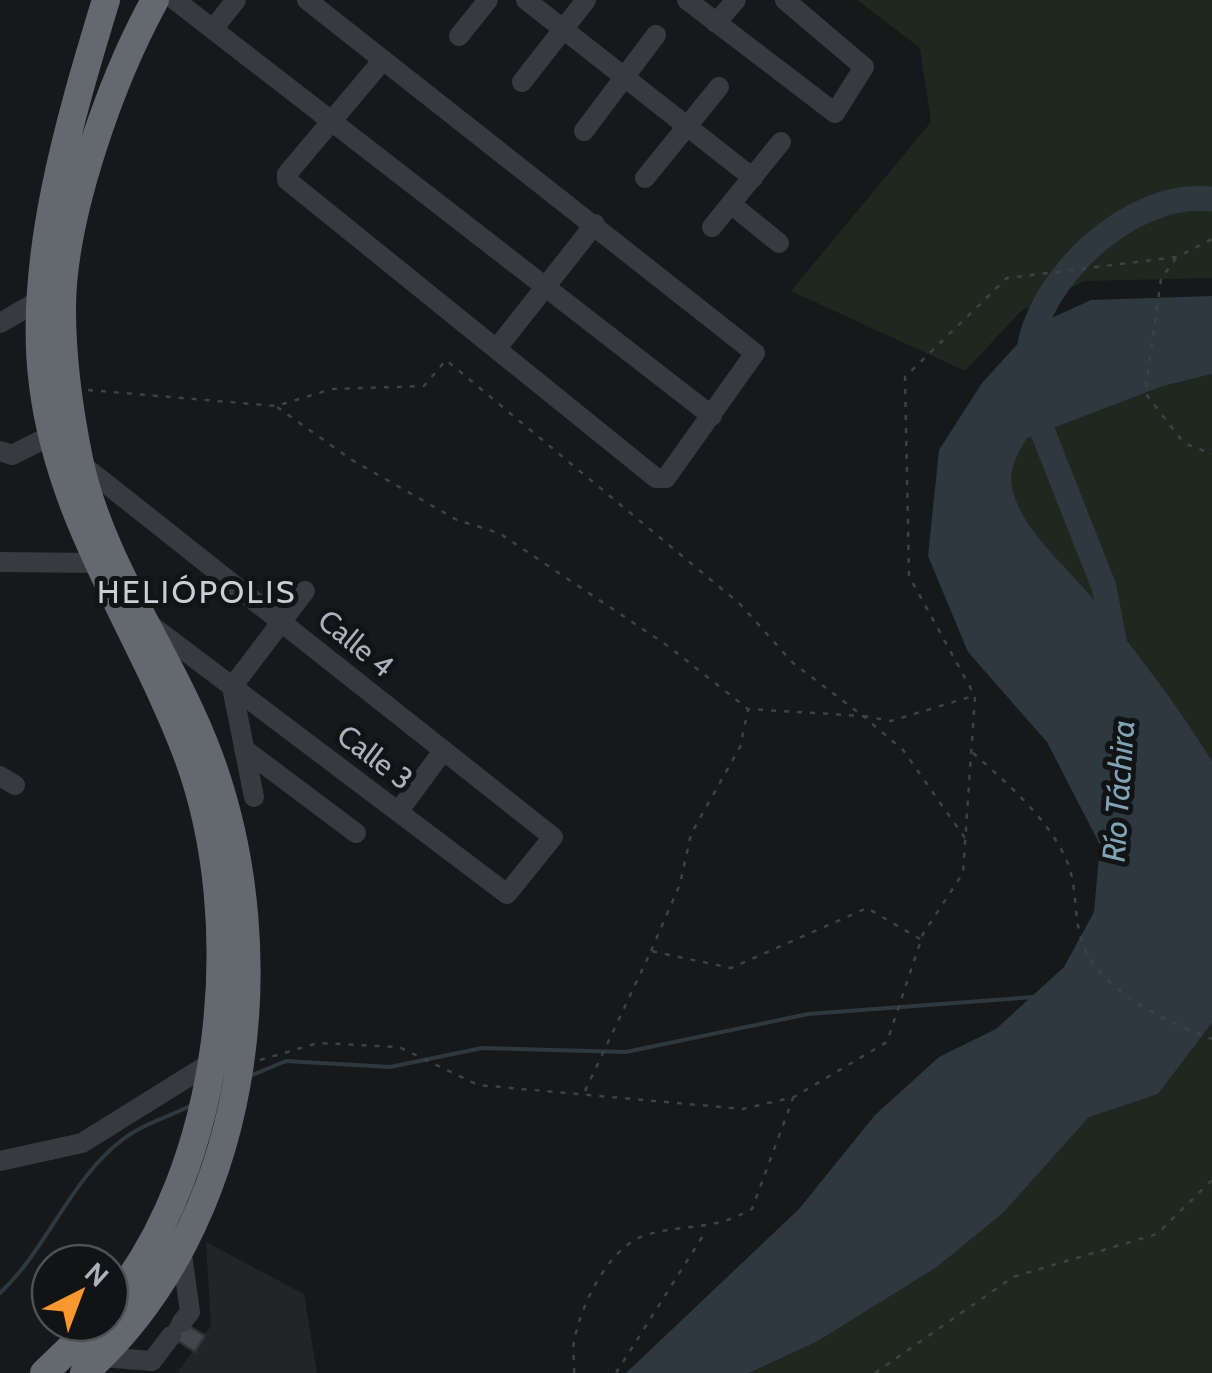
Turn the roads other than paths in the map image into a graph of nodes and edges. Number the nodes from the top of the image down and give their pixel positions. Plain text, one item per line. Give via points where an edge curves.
1 (106, 0) edge
2 (155, 0) edge
3 (176, 0) edge
4 (236, 0) edge
5 (306, 0) edge
6 (488, 0) edge
7 (526, 0) edge
8 (586, 0) edge
9 (687, 0) edge
10 (736, 0) edge
11 (785, 0) edge
12 (716, 23) junction
13 (213, 30) junction
14 (564, 30) junction
15 (656, 35) dead end
16 (460, 36) dead end
17 (383, 60) junction
18 (624, 77) junction
19 (522, 82) dead end
20 (720, 87) dead end
21 (334, 118) junction
22 (687, 126) junction
23 (584, 131) dead end
24 (782, 142) dead end
25 (645, 178) dead end
26 (753, 178) junction
27 (731, 204) junction
28 (595, 224) junction
29 (712, 227) dead end
30 (778, 243) dead end
31 (546, 287) junction
32 (38, 301) junction
33 (0, 323) edge
34 (497, 348) junction
35 (712, 416) junction
36 (52, 436) junction
37 (0, 451) edge
38 (80, 464) junction
39 (121, 496) junction
40 (99, 516) junction
41 (0, 562) edge
42 (96, 564) junction
43 (304, 591) dead end
44 (147, 622) junction
45 (282, 622) junction
46 (206, 668) junction
47 (232, 687) junction
48 (182, 696) junction
49 (244, 750) junction
50 (443, 751) junction
51 (254, 797) dead end
52 (398, 812) junction
53 (356, 833) dead end
54 (507, 894) joint
55 (225, 1064) junction
56 (0, 1161) edge
57 (180, 1249) junction
58 (130, 1277) edge
59 (75, 1343) edge
60 (93, 1365) edge
61 (44, 1373) edge

1 - 32 highway via 68,141
2 - 38 highway via 112,89 62,306
3 - 13 street
4 - 13 street
5 - 17 street
6 - 16 street
7 - 14 street
8 - 14 street
9 - 12 street
10 - 12 street
11 - 12 street via 864,67 834,113
13 - 21 street
14 - 18 street
14 - 19 street
15 - 18 street
17 - 21 street
17 - 28 street
18 - 22 street
18 - 23 street
20 - 22 street
21 - 31 street
21 - 34 street via 287,180
22 - 25 street
22 - 26 street
24 - 26 street
26 - 27 street
27 - 29 street
27 - 30 street
28 - 31 street
28 - 35 street via 755,354
31 - 34 street
31 - 35 street
32 - 33 street
32 - 36 highway
34 - 35 street via 662,480
36 - 37 street via 12,455
36 - 42 highway via 70,506
38 - 39 street, Calle 4
38 - 40 highway
39 - 40 street
39 - 45 street, Calle 4
40 - 44 highway
41 - 42 street
42 - 55 highway via 188,757 204,818 222,924
43 - 45 street
44 - 46 street, Calle 3
44 - 48 highway
45 - 47 street
45 - 50 street, Calle 4
46 - 47 street, Calle 3
46 - 48 street
47 - 49 street
47 - 52 street, Calle 3
48 - 55 highway via 209,756 240,884 245,982
49 - 51 street
49 - 53 street
50 - 52 street
50 - 54 street, Calle 4 via 553,836
52 - 54 street, Calle 3
55 - 56 street via 82,1143
55 - 57 highway via 220,1155
55 - 58 highway via 154,1238
57 - 60 highway via 159,1286
57 - 60 street via 190,1312 152,1360
59 - 61 highway

